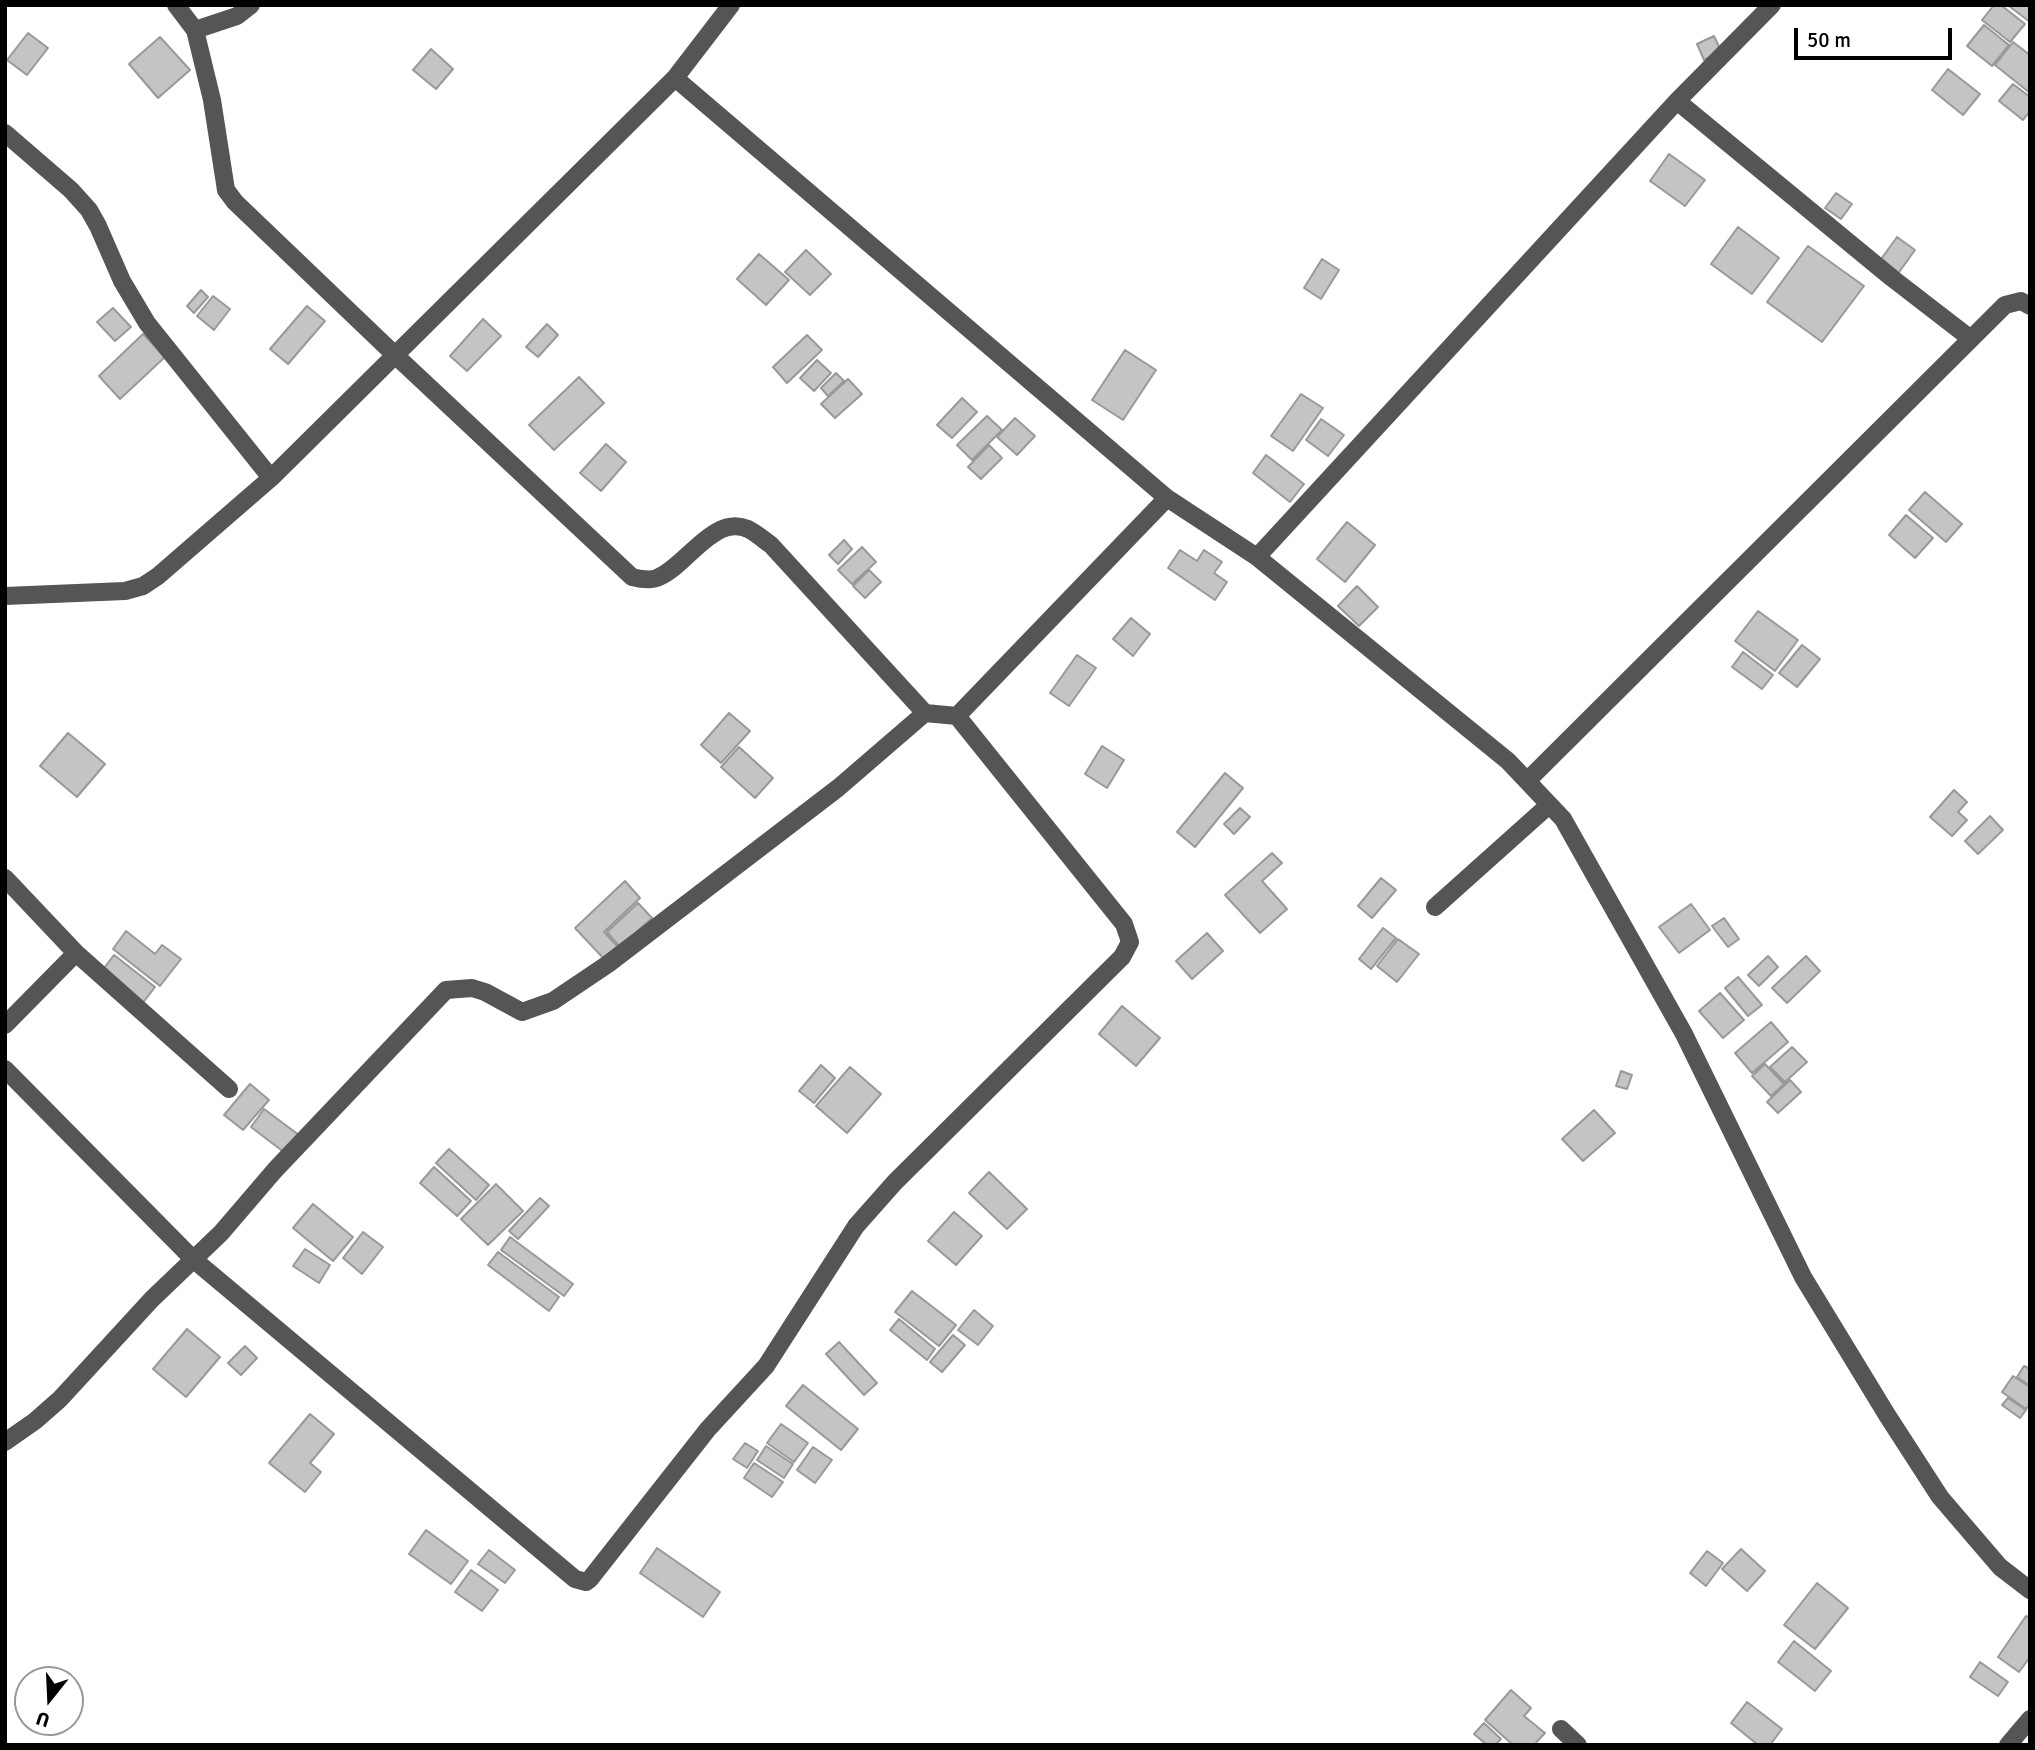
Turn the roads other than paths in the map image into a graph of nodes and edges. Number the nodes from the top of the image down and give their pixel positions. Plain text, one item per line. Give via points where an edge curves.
1 (176, 5) edge
2 (731, 5) edge
3 (1772, 5) edge
4 (239, 9) edge
5 (195, 30) junction
6 (675, 78) junction
7 (1677, 101) junction
8 (5, 133) edge
9 (2030, 306) edge
10 (1971, 339) junction
11 (395, 355) junction
12 (271, 478) junction
13 (1167, 498) junction
14 (1257, 557) junction
15 (5, 596) edge
16 (925, 713) junction
17 (957, 716) junction
18 (1527, 781) junction
19 (1549, 805) junction
20 (5, 878) edge
21 (1435, 907) dead end
22 (76, 953) junction
23 (5, 1026) edge
24 (5, 1069) edge
25 (229, 1089) dead end
26 (193, 1259) junction
27 (5, 1442) edge
28 (2030, 1590) edge
29 (2030, 1720) edge
30 (1561, 1730) dead end
31 (1578, 1745) edge
32 (2008, 1745) edge

1 - 5 street
2 - 6 street
3 - 7 street
4 - 5 street
5 - 11 street via 226,190
6 - 11 street
6 - 13 street
7 - 10 street
7 - 14 street
8 - 12 street via 89,210 147,323
9 - 10 street via 2021,301 2005,305
10 - 18 street
11 - 12 street
11 - 16 street via 632,577 658,578 714,533 733,527 748,529 771,545
12 - 15 street via 144,586 125,591
13 - 14 street
13 - 17 street
14 - 18 street
16 - 17 street
16 - 26 street via 838,788 553,1001 522,1012 472,988 446,990
17 - 26 street via 1124,924 1130,942 1115,965 856,1226 766,1366 708,1429 589,1581 575,1579
18 - 19 street
19 - 21 street
19 - 28 street via 1571,831 1684,1034 1803,1277 1887,1415 1940,1497 2000,1567
20 - 22 street
22 - 23 street
22 - 25 street
24 - 26 street
26 - 27 street via 60,1399
29 - 32 street
30 - 31 street

